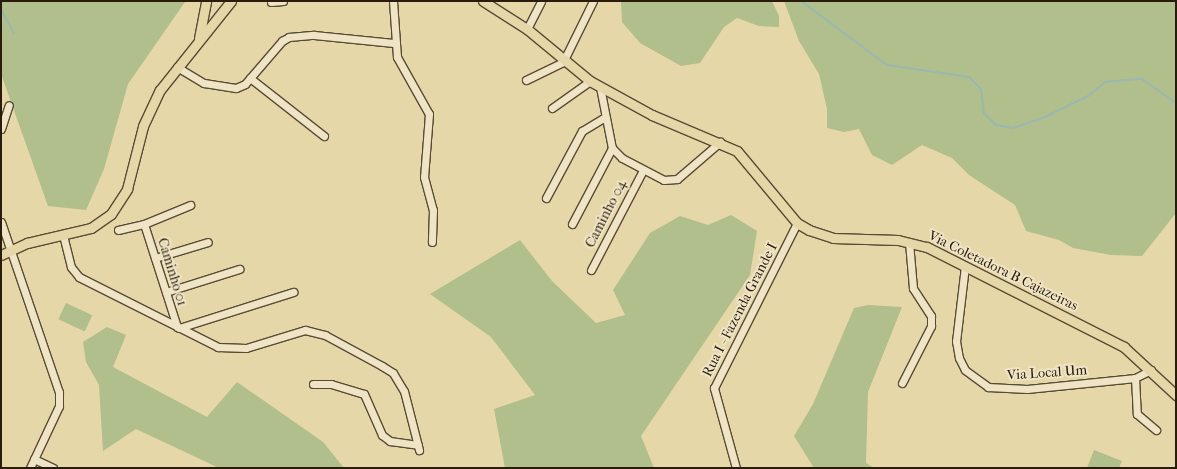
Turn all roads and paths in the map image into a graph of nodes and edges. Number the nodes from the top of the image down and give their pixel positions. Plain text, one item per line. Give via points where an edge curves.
1 (206, 1) edge
2 (230, 1) edge
3 (283, 1) edge
4 (393, 1) edge
5 (483, 1) edge
6 (541, 1) edge
7 (593, 1) edge
8 (271, 2) edge
9 (527, 29) junction
10 (198, 41) junction
11 (394, 43) junction
12 (563, 62) junction
13 (177, 67) junction
14 (250, 78) junction
15 (526, 80) dead end
16 (590, 81) junction
17 (600, 87) junction
18 (9, 105) dead end
19 (552, 108) dead end
20 (605, 117) junction
21 (1, 129) edge
22 (324, 136) dead end
23 (720, 142) junction
24 (612, 148) junction
25 (643, 170) junction
26 (546, 198) dead end
27 (190, 205) dead end
28 (1, 222) edge
29 (798, 223) junction
30 (144, 224) junction
31 (572, 224) dead end
32 (118, 230) dead end
33 (62, 235) junction
34 (208, 242) dead end
35 (432, 242) dead end
36 (908, 242) junction
37 (10, 250) junction
38 (1, 254) edge
39 (155, 258) junction
40 (965, 266) junction
41 (239, 270) dead end
42 (591, 270) dead end
43 (166, 292) junction
44 (293, 292) dead end
45 (178, 328) junction
46 (1151, 370) junction
47 (1134, 378) junction
48 (902, 383) dead end
49 (313, 384) dead end
50 (1176, 395) edge
51 (1156, 430) dead end
52 (34, 459) junction
53 (30, 468) edge
54 (53, 468) edge
55 (736, 468) edge

1 - 10 main road
2 - 10 main road
3 - 8 street
4 - 11 street
5 - 9 main road, Via Coletadora B Cajazeiras
6 - 9 street
7 - 12 street
9 - 12 main road, Via Coletadora B Cajazeiras
10 - 13 main road
11 - 14 street via 289,37
11 - 35 street via 403,72 429,114 424,177 432,210
12 - 15 street
12 - 16 main road, Via Coletadora B Cajazeiras
13 - 14 street via 204,83 220,87 241,86
13 - 33 main road via 160,90 143,126 123,198 111,214 91,228
14 - 22 street
16 - 17 main road, Via Coletadora B Cajazeiras
16 - 19 street
17 - 20 street
17 - 23 main road, Via Coletadora B Cajazeiras via 670,124
18 - 21 street
20 - 24 street
20 - 26 street via 582,131
23 - 25 street via 677,179 664,180
23 - 29 main road, Via Coletadora B Cajazeiras via 744,158
24 - 25 street
24 - 31 street, Caminho 04
25 - 42 street, Caminho 04
27 - 30 street
28 - 37 street
29 - 36 main road, Via Coletadora B Cajazeiras via 833,238
29 - 55 street, Rua I - Fazenda Grande I via 714,388
30 - 32 street
30 - 39 street, Caminho 01
33 - 37 main road
33 - 45 street via 71,267 79,277
34 - 39 street
36 - 40 main road, Via Coletadora B Cajazeiras via 928,247
36 - 48 street via 913,288 931,316 931,326
37 - 38 main road
37 - 52 street via 59,392 59,406
39 - 43 street, Caminho 01
40 - 46 main road, Via Coletadora B Cajazeiras via 1114,341
40 - 47 street, Via Local Um via 956,341 964,370 975,379 988,387 1010,390
41 - 43 street
43 - 45 street, Caminho 01
44 - 45 street
45 - 49 street via 218,347 232,349 246,348 299,330 325,335 392,373 404,391 418,448 390,441 382,435 364,394 331,384
46 - 47 street, Via Local Um
46 - 50 main road, Via Coletadora B Cajazeiras
47 - 51 street via 1137,414
52 - 53 street
52 - 54 street

